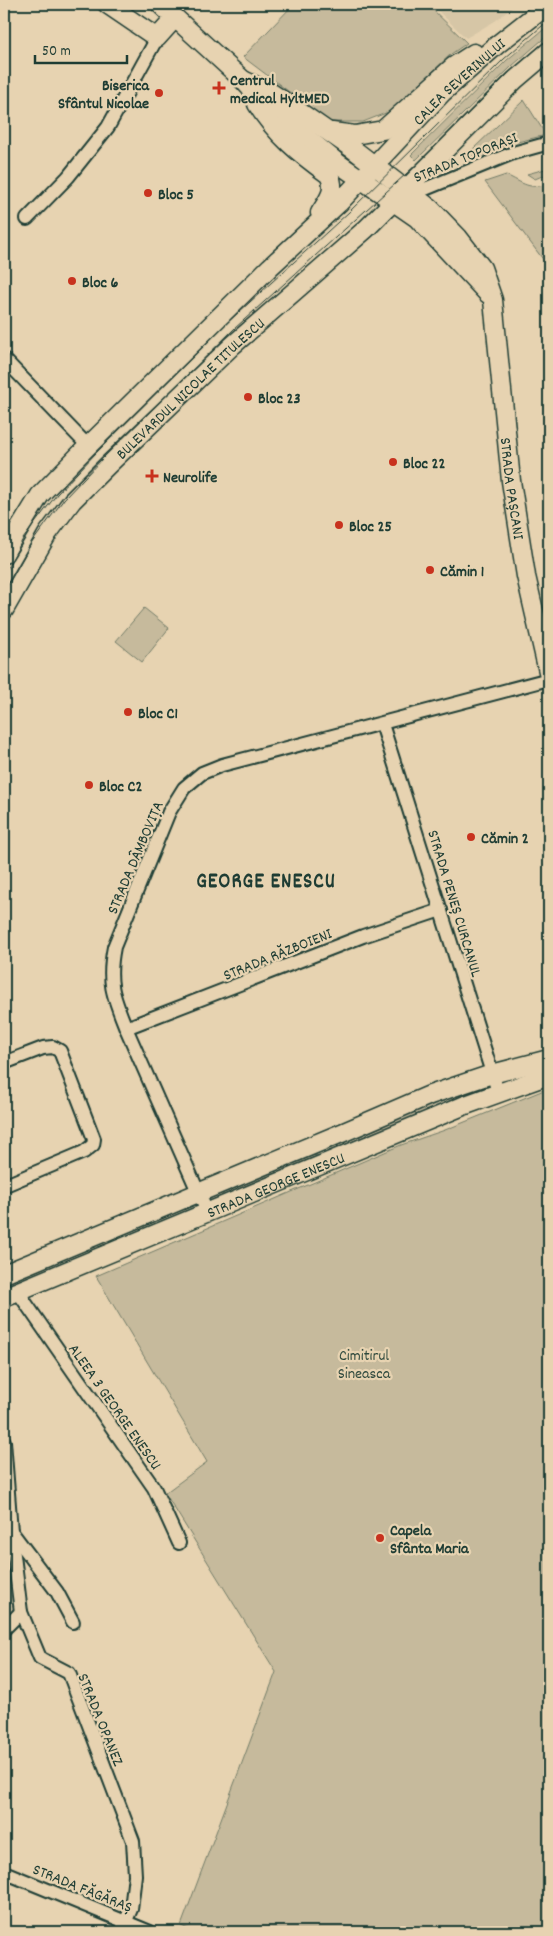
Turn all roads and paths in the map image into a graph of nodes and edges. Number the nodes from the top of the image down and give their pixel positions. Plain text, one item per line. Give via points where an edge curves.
1 (107, 4) edge
2 (160, 4) edge
3 (549, 4) edge
4 (175, 18) junction
5 (158, 38) junction
6 (498, 44) junction
7 (549, 51) edge
8 (243, 80) junction
9 (326, 132) junction
10 (549, 143) edge
11 (374, 165) junction
12 (362, 178) junction
13 (404, 195) junction
14 (27, 219) dead end
15 (307, 232) junction
16 (4, 360) edge
17 (88, 446) junction
18 (4, 554) edge
19 (4, 610) edge
20 (549, 676) edge
21 (549, 679) edge
22 (382, 724) junction
23 (441, 910) junction
24 (126, 1028) junction
25 (549, 1059) edge
26 (4, 1063) edge
27 (492, 1074) junction
28 (549, 1074) edge
29 (498, 1092) junction
30 (8, 1184) dead end
31 (199, 1193) junction
32 (207, 1212) junction
33 (4, 1274) edge
34 (11, 1295) edge
35 (4, 1441) edge
36 (11, 1531) junction
37 (179, 1543) dead end
38 (21, 1612) junction
39 (73, 1622) dead end
40 (4, 1628) edge
41 (4, 1872) edge
42 (124, 1927) edge
43 (150, 1932) edge

1 - 5 main road
2 - 4 main road
3 - 6 main road, CALEA SEVERINULUI
4 - 5 main road
4 - 8 main road
5 - 14 street via 108,127 68,177
6 - 9 main road via 474,53 454,66 383,130 355,136
6 - 11 main road, CALEA SEVERINULUI via 442,93
7 - 13 main road via 515,80
8 - 9 main road via 270,92
8 - 12 main road via 263,102 325,153
8 - 15 main road via 282,139 329,176 332,182 331,194
9 - 11 main road
10 - 13 street, STRADA TOPORAȘI
11 - 12 main road, BULEVARDUL NICOLAE TITULESCU
11 - 13 main road
12 - 13 main road
12 - 15 main road, BULEVARDUL NICOLAE TITULESCU
13 - 19 main road, BULEVARDUL NICOLAE TITULESCU via 220,356 78,495 48,533
13 - 20 main road, STRADA PAȘCANI via 431,209 474,255 493,300 511,481 526,576
15 - 17 main road, BULEVARDUL NICOLAE TITULESCU
16 - 17 street
17 - 18 main road, BULEVARDUL NICOLAE TITULESCU via 40,495
21 - 22 street, STRADA DÂMBOVIȚA
22 - 23 street, STRADA PENEȘ CURCANUL
22 - 24 street, STRADA DÂMBOVIȚA via 222,766 202,773 184,788 169,812 114,947 110,982
23 - 24 street, STRADA RĂZBOIENI via 362,936
23 - 27 street, STRADA PENEȘ CURCANUL
24 - 31 street, STRADA DÂMBOVIȚA
25 - 27 main road, STRADA GEORGE ENESCU
26 - 30 street via 43,1048 53,1047 60,1051 94,1139 93,1145 84,1152
27 - 29 street, STRADA PENEȘ CURCANUL
27 - 31 main road, STRADA GEORGE ENESCU via 430,1095
28 - 29 main road, STRADA GEORGE ENESCU
29 - 32 main road, STRADA GEORGE ENESCU
31 - 32 street, STRADA DÂMBOVIȚA
31 - 33 main road, STRADA GEORGE ENESCU
32 - 34 main road, STRADA GEORGE ENESCU
34 - 37 street, ALEEA 3 GEORGE ENESCU via 154,1488
35 - 36 street, STRADA OPANEZ
36 - 38 street, STRADA OPANEZ
36 - 39 street via 57,1592
38 - 40 street
38 - 42 street, STRADA OPANEZ via 40,1658 69,1673 133,1841 135,1875 131,1909
41 - 42 street, STRADA FĂGĂRAȘ
42 - 43 street, STRADA FĂGĂRAȘ

